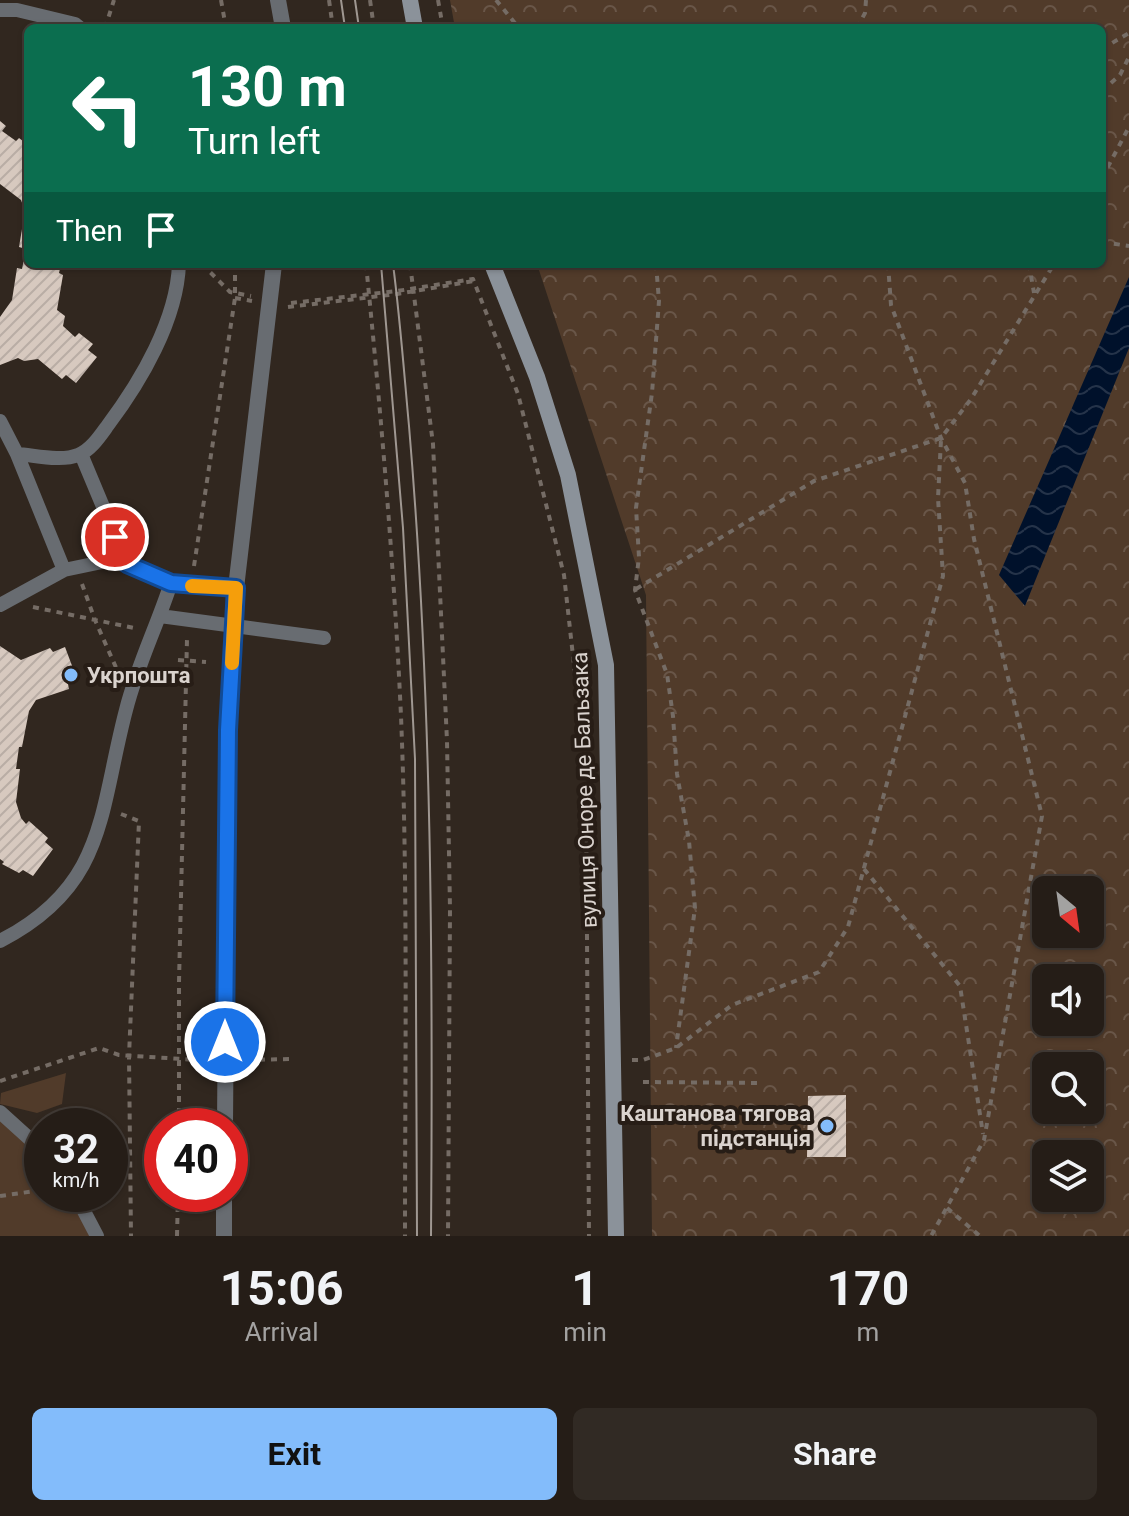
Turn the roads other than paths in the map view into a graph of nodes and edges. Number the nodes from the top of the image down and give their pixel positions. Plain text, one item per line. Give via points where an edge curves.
1 (278, 0) edge
2 (410, 0) edge
3 (0, 10) edge
4 (75, 24) edge
5 (282, 24) edge
6 (414, 24) edge
7 (179, 268) edge
8 (272, 268) edge
9 (494, 268) edge
10 (0, 421) edge
11 (17, 454) junction
12 (81, 454) junction
13 (127, 564) junction
14 (70, 568) junction
15 (171, 583) junction
16 (236, 588) junction
17 (3, 604) edge
18 (160, 616) junction
19 (234, 626) junction
20 (324, 638) dead end
21 (0, 941) edge
22 (225, 1108) edge
23 (0, 1112) edge
24 (24, 1134) edge
25 (84, 1212) edge
26 (224, 1212) edge
27 (97, 1236) edge
28 (224, 1236) edge
29 (616, 1236) edge

1 - 5 street
2 - 6 main road
3 - 4 lane
7 - 12 lane via 149,362 118,412
8 - 16 street via 260,300
9 - 29 main road, вулиця Оноре де Бальзака via 568,475 606,665
10 - 11 lane
11 - 12 lane
11 - 14 lane
12 - 13 lane
13 - 14 lane via 107,561
13 - 15 lane
14 - 17 lane
15 - 16 lane
15 - 18 lane
16 - 19 street
18 - 19 lane
18 - 21 lane via 130,697 99,831 88,856 64,894 25,928
19 - 20 lane
19 - 22 street via 228,730
23 - 24 lane
25 - 27 lane
26 - 28 street

